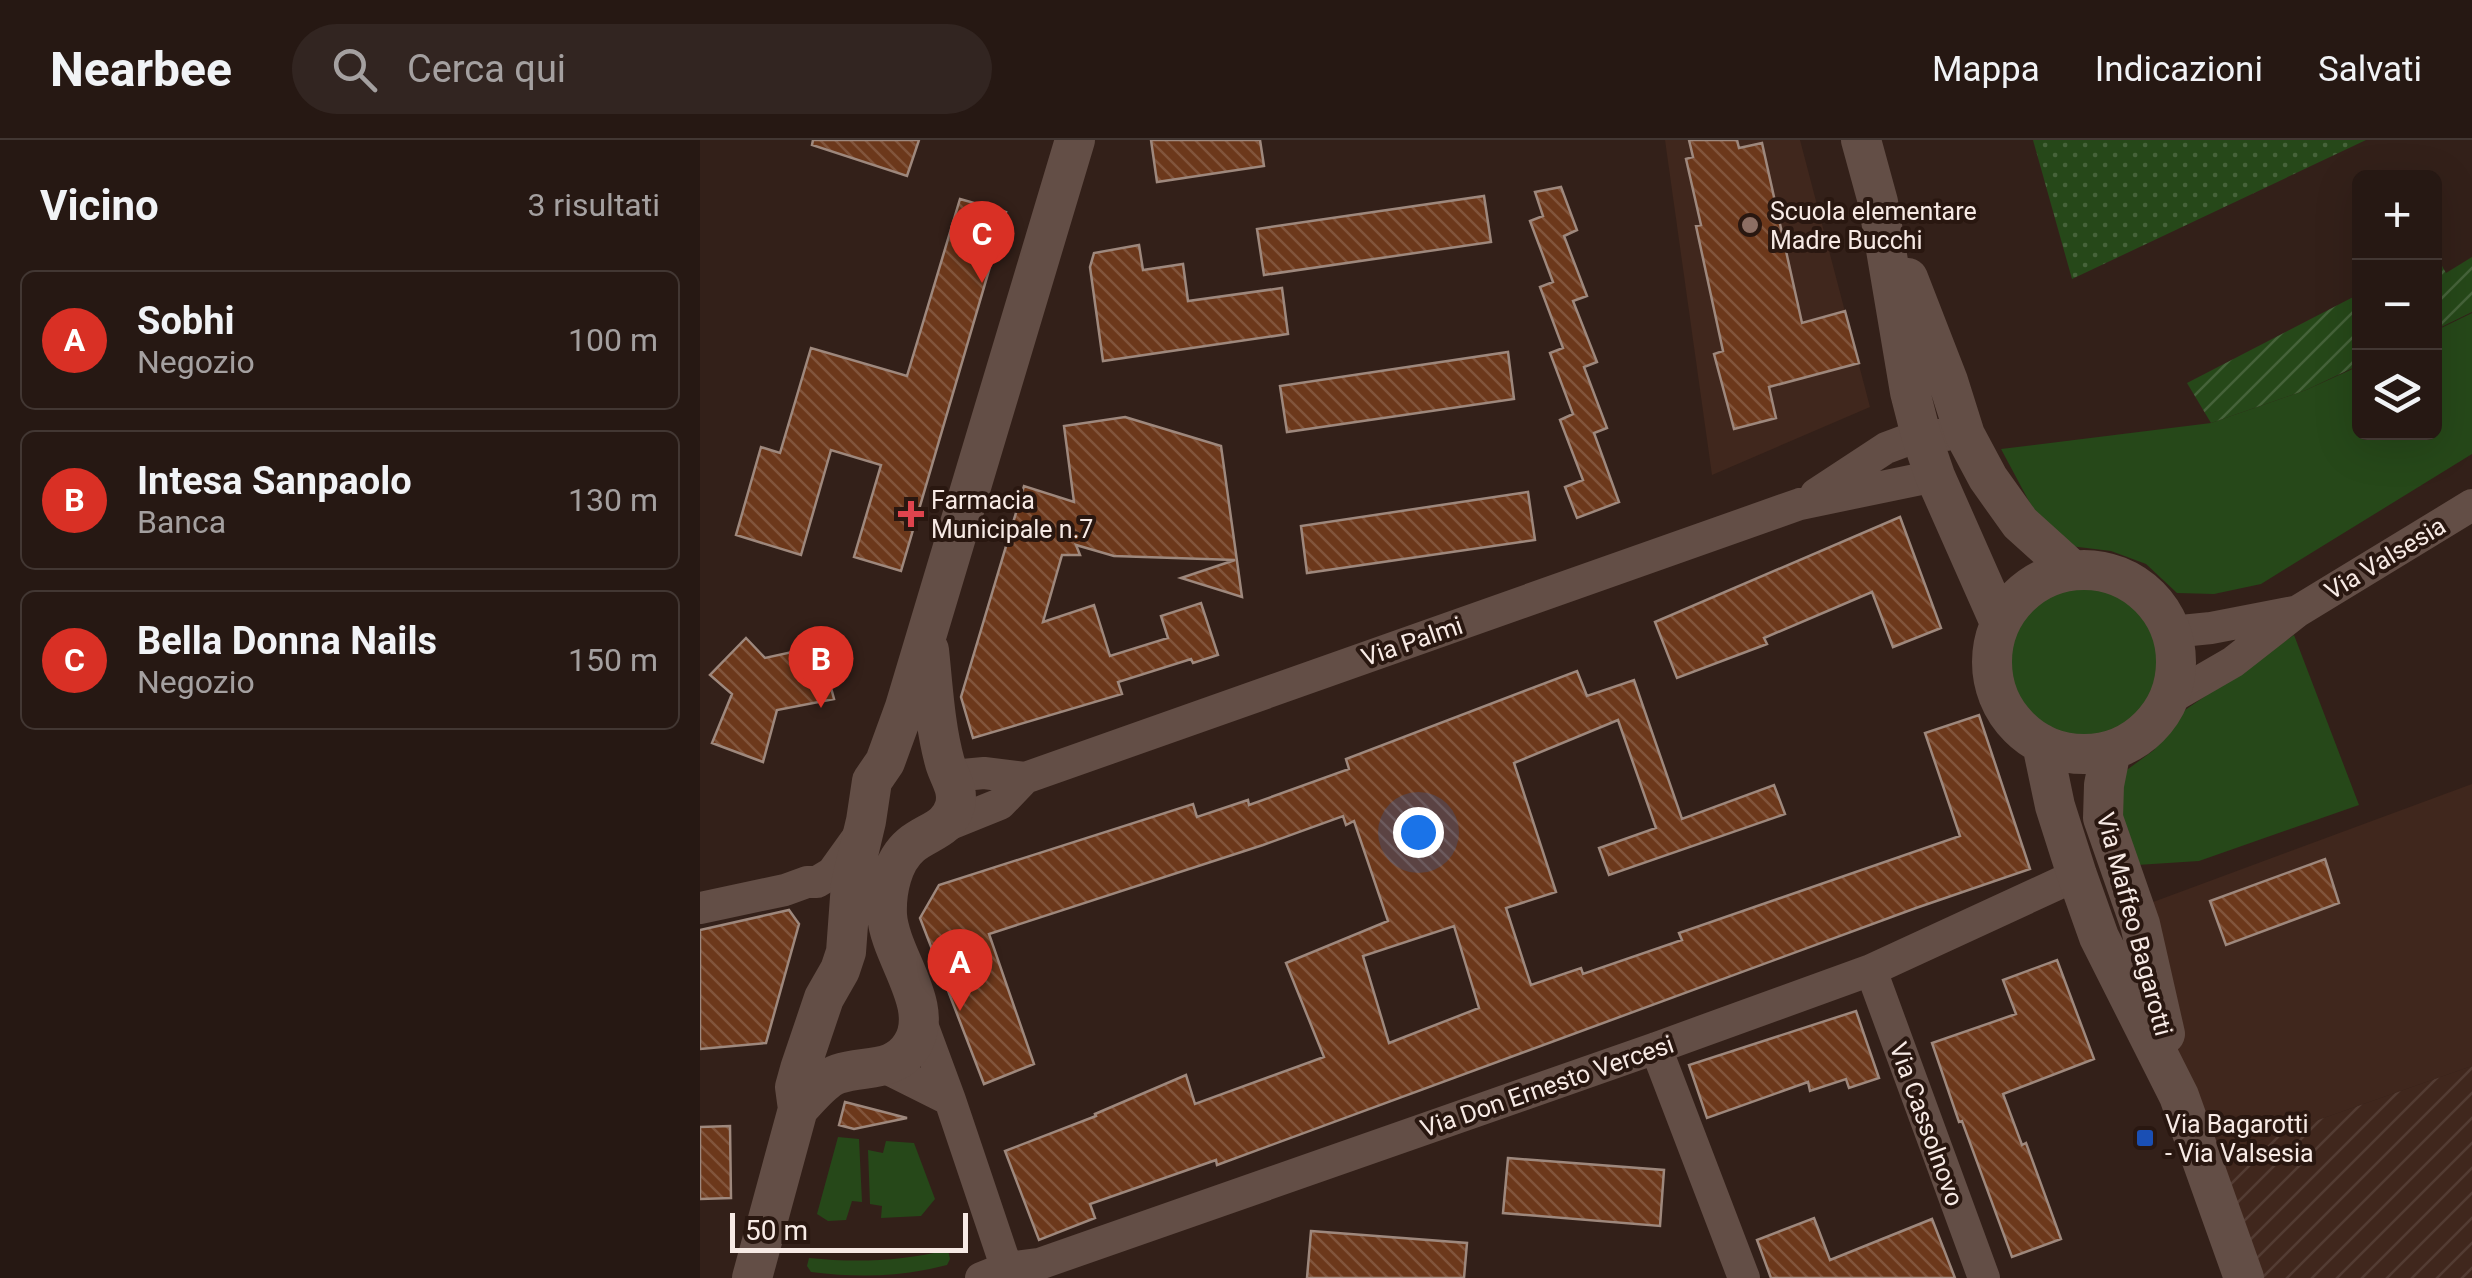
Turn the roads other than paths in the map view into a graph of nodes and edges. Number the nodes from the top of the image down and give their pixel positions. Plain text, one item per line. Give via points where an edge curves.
1 (1075, 140) edge
2 (1861, 140) edge
3 (1878, 202) junction
4 (1964, 434) junction
5 (1920, 435) junction
6 (1936, 476) junction
7 (1800, 504) junction
8 (2472, 505) edge
9 (2072, 570) junction
10 (2298, 611) junction
11 (2000, 623) junction
12 (928, 631) junction
13 (2171, 632) junction
14 (2169, 698) junction
15 (2042, 744) junction
16 (2111, 750) junction
17 (949, 772) junction
18 (1025, 778) junction
19 (872, 795) junction
20 (934, 832) junction
21 (2077, 875) junction
22 (817, 882) junction
23 (700, 908) edge
24 (847, 926) junction
25 (1871, 970) junction
26 (825, 998) junction
27 (917, 1007) junction
28 (1656, 1048) junction
29 (878, 1068) junction
30 (2179, 1096) junction
31 (950, 1100) junction
32 (798, 1108) junction
33 (999, 1275) edge
34 (752, 1278) edge
35 (1744, 1278) edge
36 (1984, 1278) edge
37 (2244, 1278) edge

1 - 12 street
2 - 3 street
3 - 4 street
3 - 5 street
4 - 5 street, Via Palmi
4 - 9 street via 2020,523
5 - 6 street
5 - 7 street, Via Palmi via 1886,448
6 - 7 street, Via Palmi
6 - 11 street
7 - 18 street, Via Palmi
8 - 10 street, Via Valsesia
9 - 11 street via 2025,591
9 - 13 street via 2106,572 2137,586
10 - 13 street, Via Valsesia
10 - 14 street, Via Valsesia via 2233,662
11 - 15 street via 1992,661 1998,695 2016,724
12 - 17 street
12 - 19 street
13 - 14 street via 2176,666
14 - 16 street via 2149,728
15 - 16 street via 2076,754
15 - 21 street, Via Maffeo Bagarotti
16 - 30 street, Via Maffeo Bagarotti via 2103,818 2140,924
17 - 18 street, Via Palmi
17 - 19 street via 938,759 916,752 894,756
17 - 20 street via 954,810
18 - 20 street, Via Palmi via 1000,804
19 - 20 street via 873,812 886,829 904,838
19 - 22 street via 832,872
19 - 24 street
20 - 27 street via 902,855 888,902 893,942
21 - 25 street, Via Don Ernesto Vercesi
21 - 30 street, Via Maffeo Bagarotti via 2100,937
22 - 23 street
22 - 24 street via 831,892
24 - 26 street via 844,958
25 - 28 street, Via Don Ernesto Vercesi
25 - 36 street, Via Cassolnovo
26 - 27 street via 850,972 874,968 898,977
26 - 29 street via 822,1035 828,1047 847,1063
26 - 32 street via 795,1087
27 - 29 street via 918,1032 906,1054
27 - 31 street
28 - 33 street, Via Don Ernesto Vercesi
28 - 35 street
29 - 31 street
29 - 32 street via 836,1074
30 - 37 street, Via Maffeo Bagarotti
31 - 33 street
32 - 34 street

